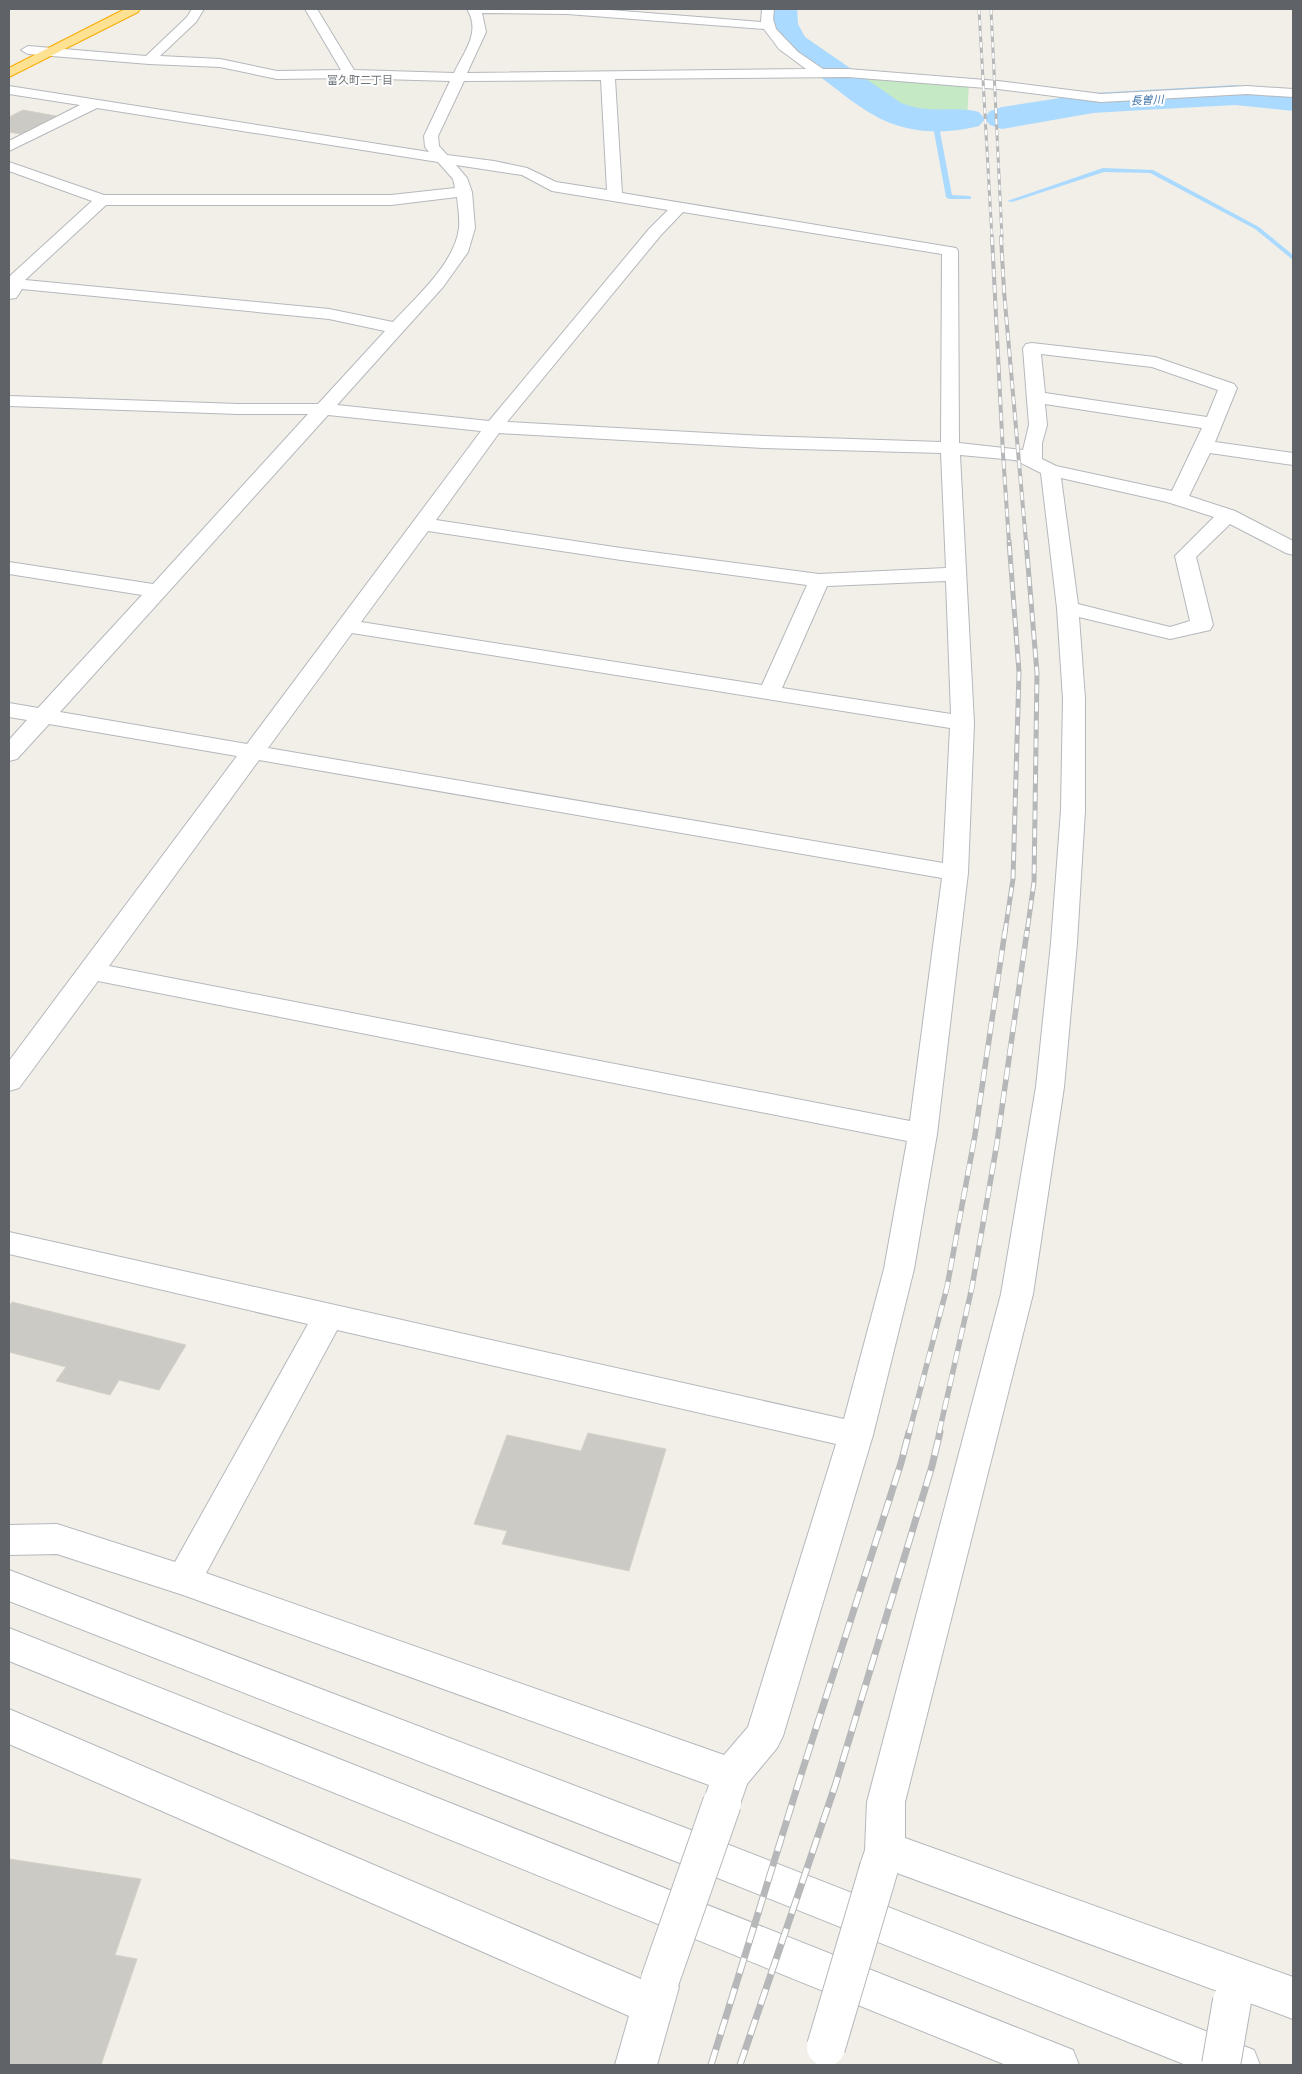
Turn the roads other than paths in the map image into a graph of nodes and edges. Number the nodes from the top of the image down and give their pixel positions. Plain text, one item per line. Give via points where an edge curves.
1 (114, 9) edge
2 (134, 9) edge
3 (198, 9) edge
4 (311, 9) edge
5 (473, 9) edge
6 (768, 9) edge
7 (768, 26) junction
8 (28, 50) junction
9 (46, 53) junction
10 (9, 60) edge
11 (149, 60) junction
12 (9, 74) edge
13 (348, 74) junction
14 (823, 74) junction
15 (608, 76) junction
16 (460, 78) junction
17 (9, 90) edge
18 (1293, 93) edge
19 (96, 103) junction
20 (9, 147) edge
21 (445, 159) junction
22 (9, 166) edge
23 (464, 192) junction
24 (615, 197) junction
25 (102, 200) junction
26 (679, 208) junction
27 (12, 287) edge
28 (397, 328) junction
29 (1036, 397) junction
30 (9, 401) edge
31 (324, 409) junction
32 (1213, 424) junction
33 (495, 428) junction
34 (1204, 446) junction
35 (950, 448) junction
36 (1293, 459) edge
37 (1041, 466) junction
38 (1178, 499) junction
39 (1228, 515) junction
40 (423, 524) junction
41 (1293, 549) edge
42 (9, 568) edge
43 (957, 574) junction
44 (819, 580) junction
45 (158, 591) junction
46 (1068, 608) junction
47 (348, 626) junction
48 (768, 693) junction
49 (9, 710) edge
50 (42, 716) junction
51 (963, 723) junction
52 (253, 753) junction
53 (9, 754) edge
54 (955, 874) junction
55 (92, 971) junction
56 (9, 1081) edge
57 (922, 1134) junction
58 (9, 1243) edge
59 (329, 1316) junction
60 (856, 1434) junction
61 (9, 1540) edge
62 (184, 1580) junction
63 (9, 1585) edge
64 (9, 1644) edge
65 (9, 1726) edge
66 (726, 1789) junction
67 (882, 1859) junction
68 (1234, 1989) junction
69 (656, 1993) junction
70 (1293, 1998) edge
71 (822, 2056) edge
72 (636, 2065) edge
73 (1058, 2065) edge
74 (1221, 2065) edge
75 (1239, 2065) edge

1 - 8 highway
2 - 9 highway
3 - 11 street via 192,19
4 - 13 street
5 - 7 street via 567,10
5 - 16 street via 478,16 480,32
6 - 7 street
7 - 14 street via 781,46
8 - 9 street
8 - 10 highway
9 - 11 street
9 - 12 highway
11 - 13 street via 190,60 277,75
13 - 16 street
14 - 15 street
14 - 18 street via 848,73 998,85 1101,98 1247,90
15 - 16 street
15 - 24 street
16 - 21 street via 432,136 432,146
17 - 19 street
19 - 20 street
19 - 21 street
21 - 23 street via 460,178
21 - 24 street via 527,172 552,186
22 - 25 street
23 - 25 street via 391,200
23 - 28 street via 466,228 460,252 437,284
24 - 26 street
25 - 27 street via 17,278
26 - 33 street via 655,232
26 - 35 street via 950,251
27 - 28 street via 330,314
28 - 31 street
29 - 32 street
29 - 32 street via 1032,348 1155,362 1228,388
29 - 37 street via 1038,425 1033,443
30 - 31 street
31 - 33 street
31 - 45 street
32 - 34 street
33 - 35 street
33 - 40 street
34 - 36 street
34 - 38 street
35 - 37 street via 1019,455
35 - 43 street
37 - 38 street
37 - 46 street
38 - 39 street
39 - 41 street
39 - 46 street via 1185,556 1202,625 1170,633
40 - 44 street via 631,556
40 - 47 street
42 - 45 street
43 - 44 street
43 - 51 street
44 - 48 street
45 - 50 street
46 - 67 street via 1074,699 1073,810 1050,1086 1017,1294 886,1802
47 - 48 street
47 - 52 street
48 - 51 street
49 - 50 street
50 - 52 street
50 - 53 street
51 - 54 street
52 - 54 street
52 - 55 street
54 - 57 street
55 - 56 street
55 - 57 street
57 - 60 street via 899,1269
58 - 59 street
59 - 60 street
59 - 62 street
60 - 66 street via 764,1736
61 - 62 street via 57,1539
62 - 66 street
63 - 75 street
64 - 73 street
65 - 69 street
66 - 69 street, bridge
67 - 68 street
67 - 71 street, bridge
68 - 70 street
68 - 74 street, bridge
69 - 72 street

